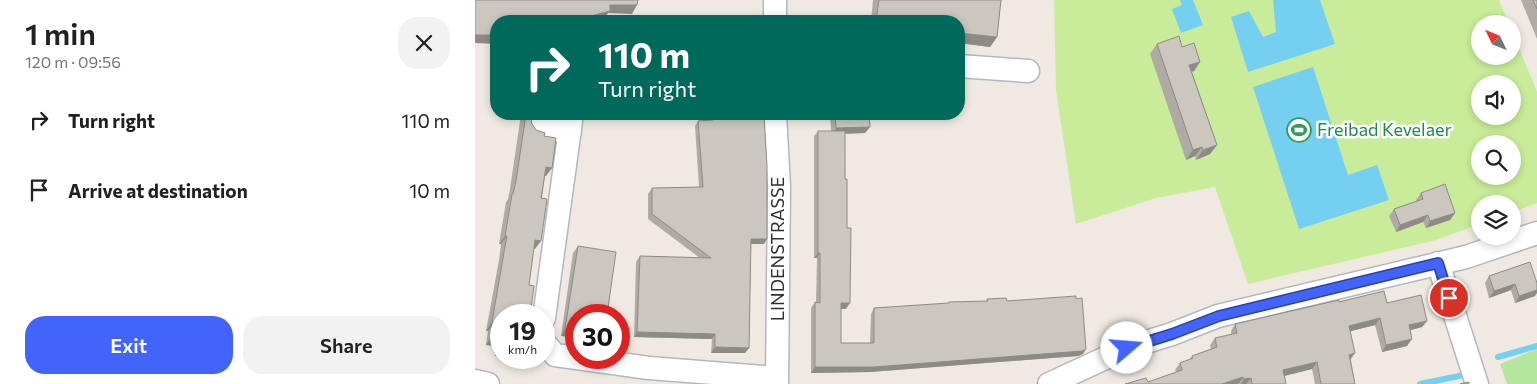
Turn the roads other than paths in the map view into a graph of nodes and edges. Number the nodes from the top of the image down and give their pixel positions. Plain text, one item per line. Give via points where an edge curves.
1 (775, 0) edge
2 (775, 15) edge
3 (965, 66) edge
4 (1028, 71) dead end
5 (775, 120) edge
6 (571, 123) edge
7 (539, 128) dead end
8 (1537, 233) edge
9 (1438, 263) junction
10 (546, 304) edge
11 (555, 355) edge
12 (475, 380) edge
13 (777, 381) edge
14 (488, 384) edge
15 (1049, 384) edge
16 (1477, 384) edge

1 - 2 street
3 - 4 street
5 - 13 street, LINDENSTRASSE via 779,187
6 - 7 street
6 - 10 street
8 - 9 street
9 - 15 street via 1219,316 1127,348
9 - 16 street
11 - 13 street
12 - 14 street

